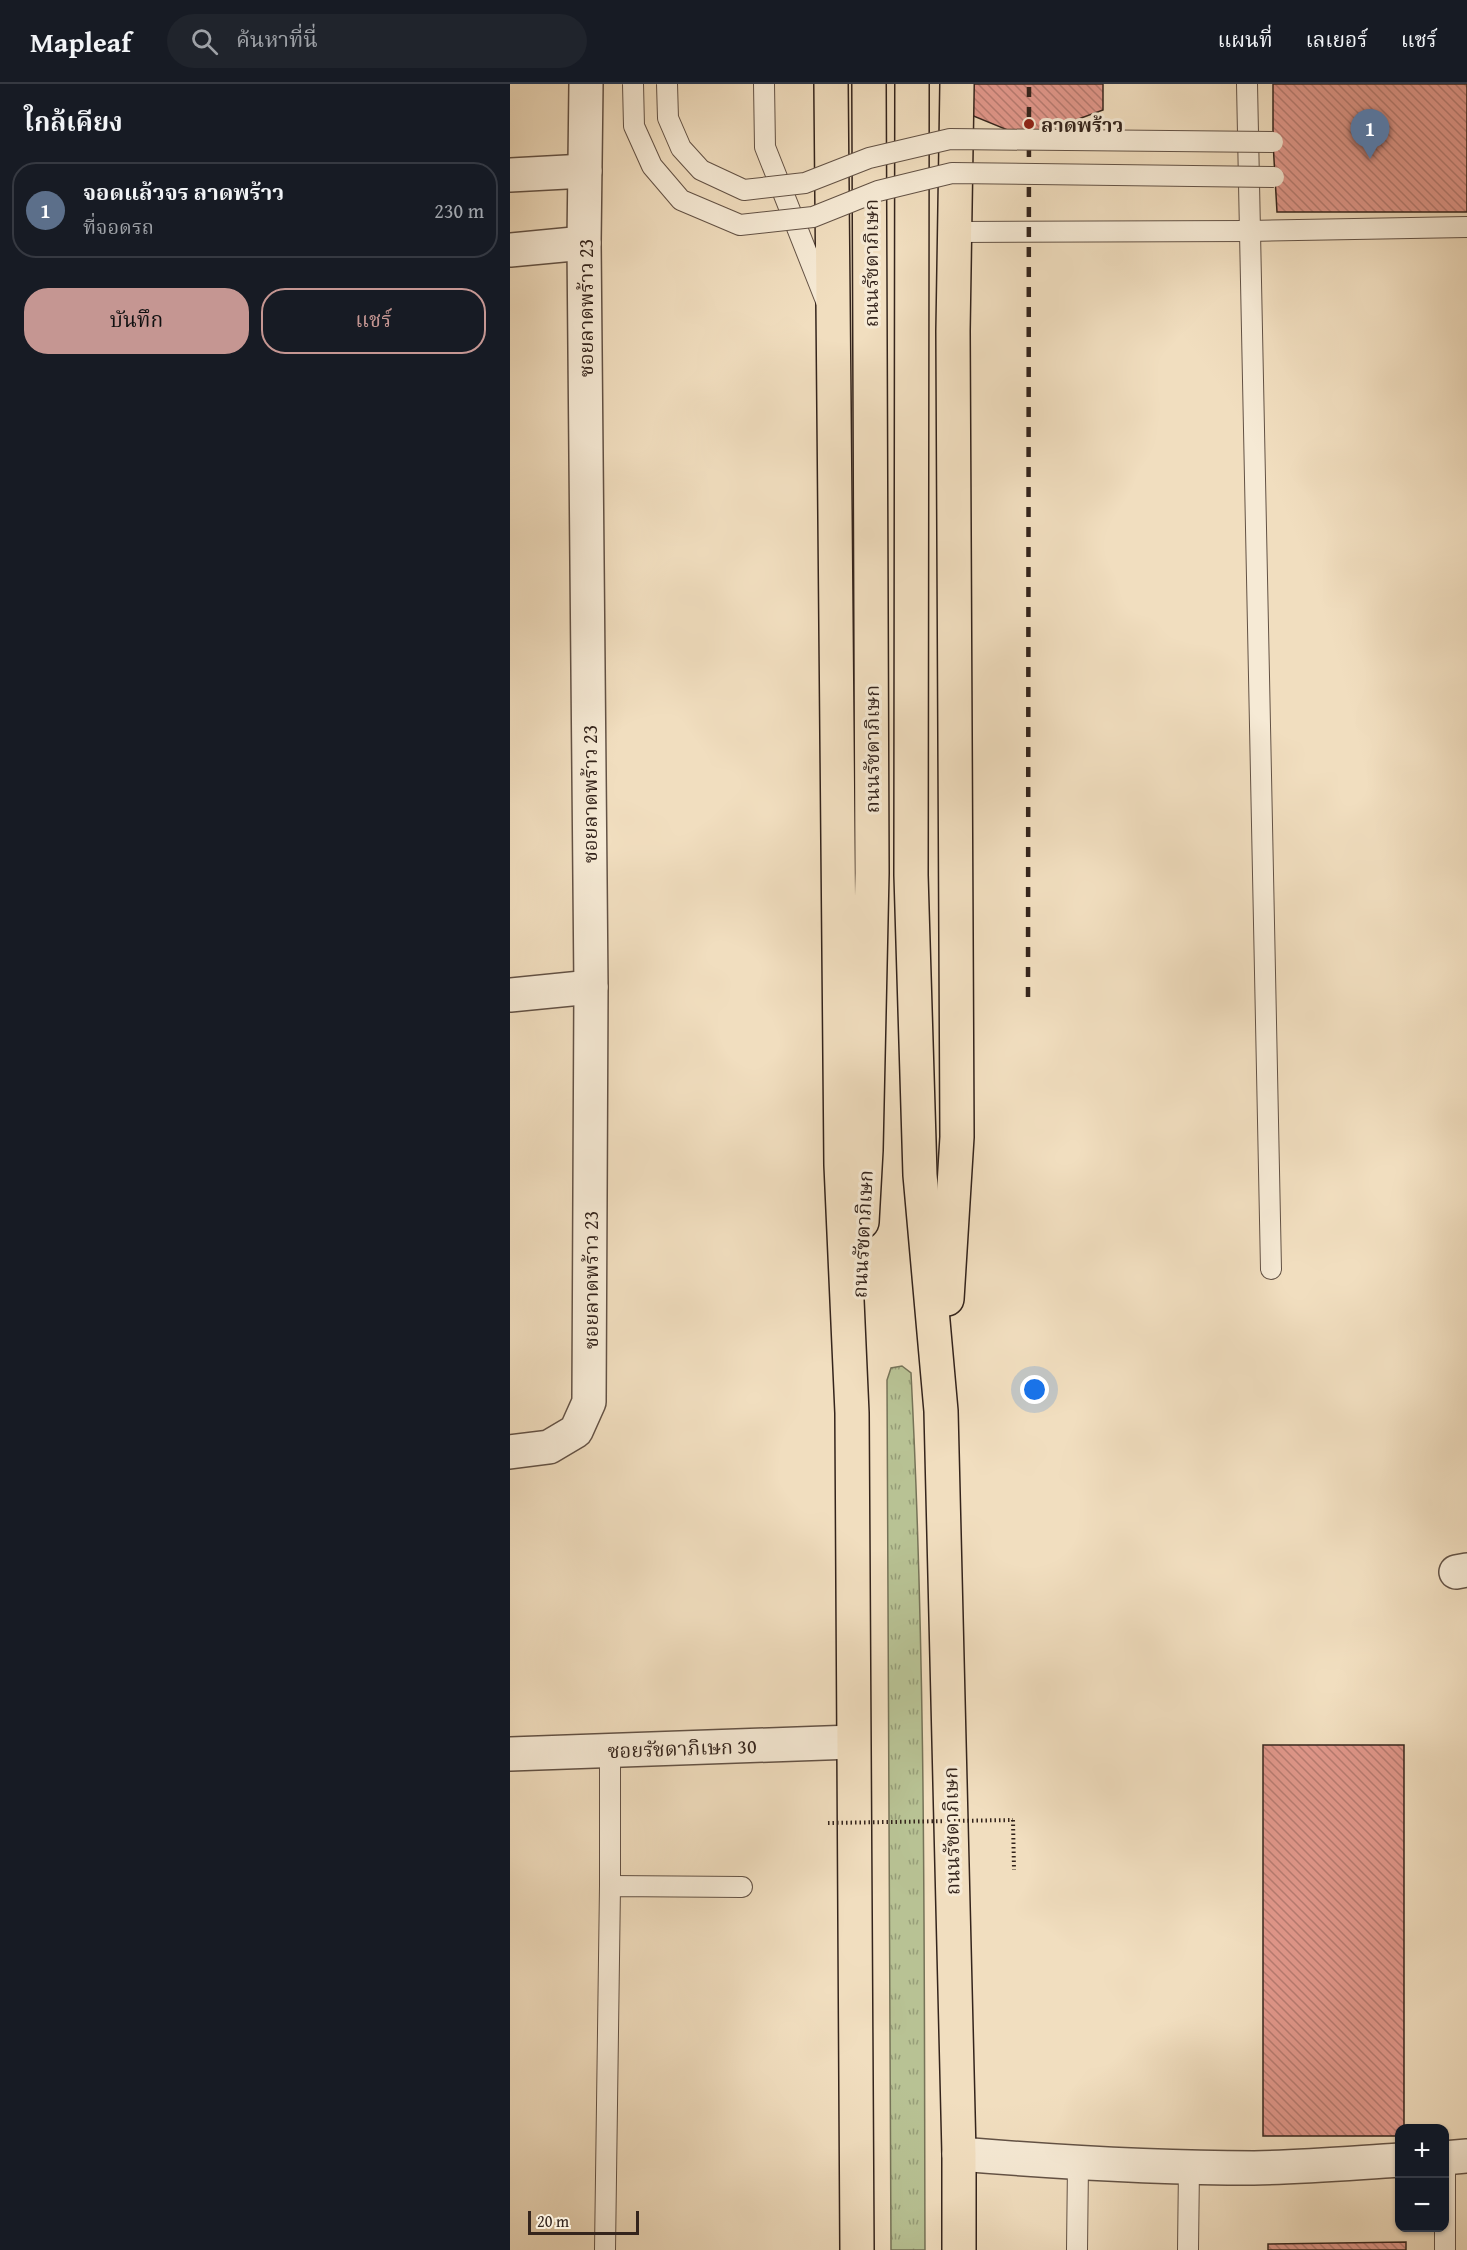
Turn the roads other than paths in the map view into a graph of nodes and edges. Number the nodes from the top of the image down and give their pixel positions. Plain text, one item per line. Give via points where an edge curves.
1 (586, 84) edge
2 (633, 84) edge
3 (667, 84) edge
4 (764, 84) edge
5 (831, 84) edge
6 (869, 84) edge
7 (912, 84) edge
8 (957, 84) edge
9 (1247, 84) edge
10 (1273, 142) dead end
11 (585, 171) junction
12 (510, 175) edge
13 (1274, 177) dead end
14 (1467, 227) edge
15 (1249, 231) junction
16 (956, 232) junction
17 (584, 243) junction
18 (510, 250) edge
19 (832, 316) junction
20 (591, 987) junction
21 (510, 995) edge
22 (1271, 1269) dead end
23 (940, 1411) junction
24 (852, 1413) junction
25 (510, 1452) edge
26 (853, 1742) junction
27 (610, 1750) junction
28 (510, 1754) edge
29 (610, 1886) junction
30 (742, 1887) dead end
31 (959, 2154) junction
32 (1467, 2156) edge
33 (1449, 2158) edge
34 (1395, 2160) edge
35 (1078, 2164) junction
36 (1189, 2167) junction
37 (1445, 2178) edge
38 (605, 2250) edge
39 (856, 2250) edge
40 (959, 2250) edge
41 (1077, 2250) edge
42 (1188, 2250) edge
43 (1445, 2250) edge

1 - 11 street, ซอยลาดพร้าว 23
2 - 13 lane, bridge via 634,126 652,166 681,200 740,225 813,217 878,191 952,173
3 - 10 lane, bridge via 668,118 681,148 701,170 744,190 805,183 869,158 950,139
4 - 19 lane via 765,147
5 - 19 main road, ถนนรัชดาภิเษก
6 - 24 main road, ถนนรัชดาภิเษก, bridge via 872,873 866,1150
7 - 23 main road, ถนนรัชดาภิเษก, bridge via 911,875 920,1175
8 - 16 main road, ถนนรัชดาภิเษก
9 - 15 lane
11 - 12 street
11 - 17 street, ซอยลาดพร้าว 23
14 - 15 lane
15 - 16 lane
15 - 22 lane
16 - 23 main road, ถนนรัชดาภิเษก via 953,331 957,1137
17 - 18 street
17 - 20 street, ซอยลาดพร้าว 23
19 - 24 main road, ถนนรัชดาภิเษก via 841,1165
20 - 21 street
20 - 25 street, ซอยลาดพร้าว 23 via 589,1402 576,1431 549,1447
23 - 31 main road, ถนนรัชดาภิเษก
24 - 26 main road, ถนนรัชดาภิเษก
26 - 27 street, ซอยรัชดาภิเษก 30
26 - 39 main road, ถนนรัชดาภิเษก
27 - 28 street, ซอยรัชดาภิเษก 30
27 - 29 lane
29 - 30 lane
29 - 38 lane
31 - 35 street
31 - 40 main road, ถนนรัชดาภิเษก
32 - 33 street
34 - 36 street via 1257,2168
35 - 36 street
35 - 41 lane
36 - 42 lane
37 - 43 lane

